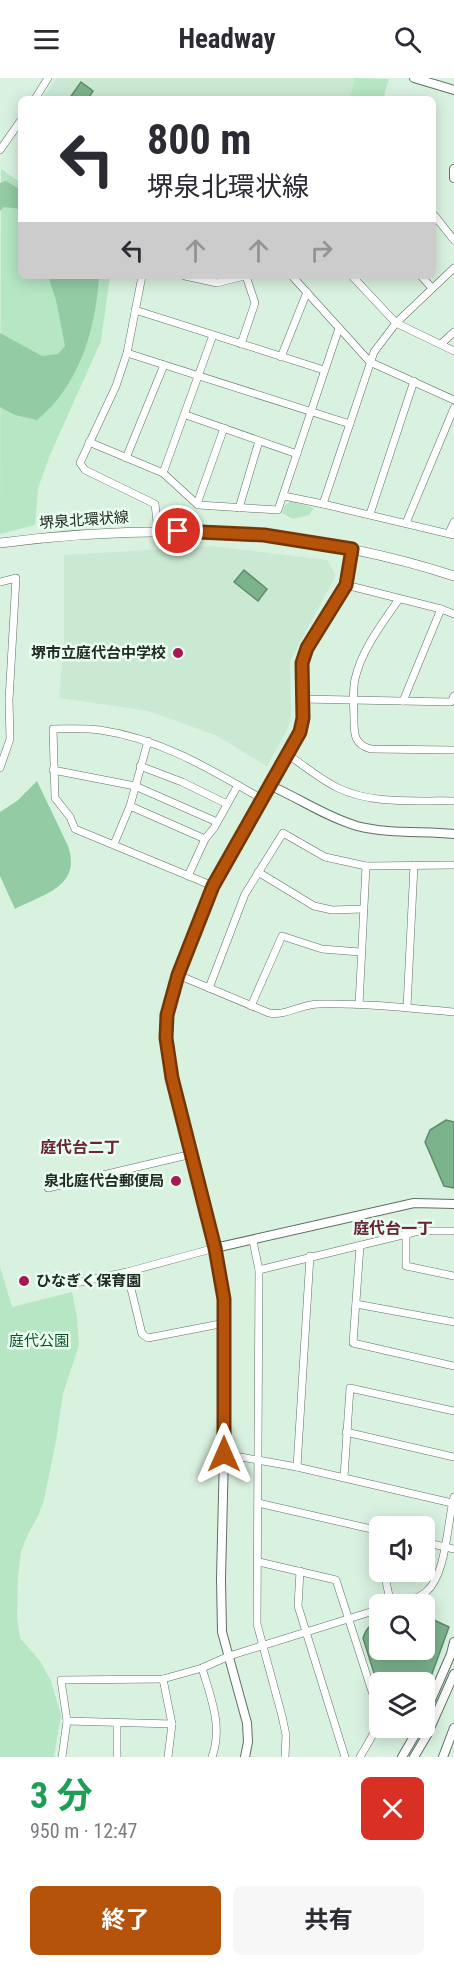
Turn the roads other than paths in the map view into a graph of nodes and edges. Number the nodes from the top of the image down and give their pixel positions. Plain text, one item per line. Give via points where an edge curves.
1 (48, 78) edge
2 (414, 78) edge
3 (454, 90) edge
4 (37, 96) edge
5 (18, 124) edge
6 (0, 150) edge
7 (454, 169) edge
8 (454, 178) edge
9 (436, 218) edge
10 (454, 240) edge
11 (454, 268) edge
12 (141, 279) edge
13 (199, 279) edge
14 (233, 279) edge
15 (246, 279) edge
16 (295, 279) edge
17 (355, 279) edge
18 (424, 279) edge
19 (432, 288) junction
20 (307, 292) junction
21 (135, 310) junction
22 (396, 323) junction
23 (339, 327) junction
24 (454, 332) edge
25 (213, 335) junction
26 (241, 344) junction
27 (441, 344) junction
28 (454, 351) edge
29 (127, 353) junction
30 (281, 357) junction
31 (370, 362) junction
32 (164, 365) junction
33 (324, 370) junction
34 (200, 377) junction
35 (414, 381) junction
36 (454, 400) edge
37 (454, 408) edge
38 (310, 412) junction
39 (186, 415) junction
40 (350, 424) junction
41 (224, 428) junction
42 (260, 441) junction
43 (89, 442) junction
44 (297, 454) junction
45 (126, 458) junction
46 (164, 473) junction
47 (284, 496) junction
48 (196, 504) junction
49 (323, 504) junction
50 (239, 508) junction
51 (370, 514) junction
52 (454, 522) edge
53 (406, 523) junction
54 (158, 531) junction
55 (452, 534) edge
56 (0, 543) edge
57 (352, 549) junction
58 (454, 576) edge
59 (0, 582) edge
60 (346, 585) junction
61 (399, 599) junction
62 (441, 609) junction
63 (454, 614) edge
64 (454, 696) edge
65 (302, 699) junction
66 (354, 700) junction
67 (403, 701) junction
68 (148, 741) junction
69 (454, 750) edge
70 (287, 754) junction
71 (141, 766) junction
72 (0, 768) edge
73 (53, 770) junction
74 (238, 785) junction
75 (269, 785) junction
76 (135, 786) junction
77 (262, 799) junction
78 (454, 801) edge
79 (227, 804) junction
80 (130, 806) junction
81 (217, 822) junction
82 (454, 834) edge
83 (205, 839) junction
84 (114, 844) junction
85 (454, 865) edge
86 (366, 866) junction
87 (414, 866) junction
88 (258, 872) junction
89 (188, 876) junction
90 (213, 886) junction
91 (363, 909) junction
92 (360, 952) junction
93 (178, 975) junction
94 (209, 988) junction
95 (454, 1002) edge
96 (359, 1005) junction
97 (251, 1006) junction
98 (407, 1007) junction
99 (454, 1012) edge
100 (192, 1154) junction
101 (48, 1188) dead end
102 (454, 1204) edge
103 (454, 1231) edge
104 (406, 1234) junction
105 (253, 1241) junction
106 (360, 1246) junction
107 (215, 1248) junction
108 (310, 1256) junction
109 (259, 1270) junction
110 (127, 1272) junction
111 (454, 1276) edge
112 (71, 1284) dead end
113 (356, 1304) junction
114 (454, 1322) edge
115 (225, 1323) junction
116 (454, 1366) edge
117 (454, 1411) edge
118 (346, 1432) junction
119 (224, 1454) junction
120 (454, 1457) edge
121 (259, 1459) junction
122 (297, 1467) junction
123 (344, 1477) junction
124 (453, 1500) edge
125 (258, 1503) junction
126 (369, 1528) edge
127 (435, 1545) edge
128 (444, 1547) junction
129 (454, 1549) edge
130 (258, 1562) junction
131 (300, 1571) junction
132 (424, 1594) edge
133 (369, 1612) edge
134 (350, 1618) junction
135 (306, 1632) junction
136 (454, 1642) edge
137 (261, 1646) junction
138 (229, 1656) junction
139 (202, 1668) junction
140 (454, 1674) edge
141 (163, 1679) junction
142 (435, 1691) edge
143 (67, 1722) junction
144 (117, 1723) junction
145 (172, 1724) junction
146 (454, 1728) edge
147 (413, 1738) edge
148 (62, 1757) edge
149 (117, 1757) edge
150 (168, 1757) edge
151 (212, 1757) edge
152 (245, 1757) edge
153 (285, 1757) edge
154 (345, 1757) edge
155 (360, 1757) edge
156 (402, 1757) edge
157 (414, 1757) edge
158 (443, 1757) edge

1 - 4 street
2 - 3 street
5 - 6 street
7 - 8 street
9 - 10 street
11 - 19 street
12 - 21 street
13 - 14 street via 217,283
15 - 26 street via 255,303
16 - 20 street
17 - 22 street
18 - 19 street
19 - 22 street
20 - 23 street
20 - 30 street
21 - 25 street
21 - 29 street
22 - 27 street
22 - 31 street
23 - 31 street
23 - 33 street
24 - 27 street
25 - 26 street
25 - 34 street
26 - 30 street
27 - 28 street
29 - 32 street
29 - 43 street via 116,387
30 - 33 street
31 - 35 street
31 - 40 street
32 - 34 street
32 - 45 street
33 - 38 street
34 - 38 street
34 - 39 street
35 - 36 street
35 - 51 street
37 - 53 street
38 - 40 street
38 - 44 street
39 - 41 street
39 - 46 street
40 - 49 street
41 - 42 street
41 - 48 street
42 - 44 street
42 - 50 street
43 - 45 street
43 - 54 street via 81,466 155,504
44 - 47 street
45 - 46 street
46 - 48 street
47 - 49 street
47 - 50 street via 278,510
48 - 50 street
49 - 51 street
51 - 53 street
52 - 55 street
53 - 55 street
54 - 56 main road, 堺泉北環状線
54 - 57 main road, 堺泉北環状線 via 264,535
57 - 58 main road, 堺泉北環状線
57 - 60 street
59 - 72 street via 16,578 10,739
60 - 61 street
60 - 65 street via 307,648 302,663
61 - 62 street
61 - 66 street via 364,654 354,681
62 - 63 street
62 - 67 street
64 - 67 street via 451,702
65 - 66 street
65 - 70 street via 300,732
66 - 67 street
66 - 69 street via 354,733 362,747
68 - 71 street
68 - 73 street via 99,730 53,729
68 - 74 street via 196,760
70 - 75 street
70 - 78 street via 336,787 358,796
71 - 76 street
71 - 79 street
73 - 76 street
73 - 84 street via 55,798 75,829
74 - 77 street
74 - 79 street
75 - 77 street
75 - 82 street via 358,826
76 - 80 street
76 - 81 street
77 - 90 street
79 - 81 street
80 - 83 street
80 - 84 street
81 - 83 street
83 - 89 street
84 - 89 street
85 - 87 street
86 - 87 street
86 - 88 street via 325,857 283,833
86 - 91 street
87 - 98 street
88 - 91 street via 314,906
88 - 94 street via 244,894
89 - 90 street
90 - 93 street
91 - 92 street
92 - 96 street
92 - 97 street via 322,949 282,936
93 - 94 street
93 - 100 street via 167,1015 166,1038
94 - 97 street
95 - 99 street
96 - 97 street via 315,1004 280,1015
96 - 98 street
98 - 99 street
100 - 101 street
100 - 107 street
102 - 105 street via 414,1203
103 - 104 street
104 - 106 street
104 - 111 street via 406,1266
105 - 107 street
105 - 109 street
106 - 108 street
106 - 113 street
107 - 110 street
107 - 115 street
108 - 109 street
108 - 122 street
109 - 121 street
110 - 112 street
110 - 115 street via 142,1334 148,1338
113 - 114 street
113 - 116 street via 353,1343
115 - 119 street
117 - 118 street via 350,1388
118 - 120 street
118 - 123 street
119 - 121 street
119 - 138 street via 222,1632
121 - 122 street
121 - 125 street
122 - 123 street
123 - 124 street
124 - 128 street
125 - 126 street
125 - 130 street
127 - 128 street
128 - 129 street
128 - 132 street via 437,1575
130 - 131 street
130 - 137 street via 257,1624
131 - 134 street via 336,1580
131 - 135 street via 298,1606
133 - 134 street
134 - 135 street
134 - 155 street via 378,1710 375,1732
135 - 137 street
135 - 154 street
136 - 142 street
137 - 138 street
137 - 153 street via 282,1716
138 - 139 street
138 - 152 street via 247,1722
139 - 141 street
139 - 151 street via 217,1720
140 - 157 street
141 - 143 street via 62,1680
141 - 145 street
143 - 144 street
143 - 148 street
144 - 145 street
144 - 149 street
145 - 150 street
146 - 158 street
147 - 156 street

